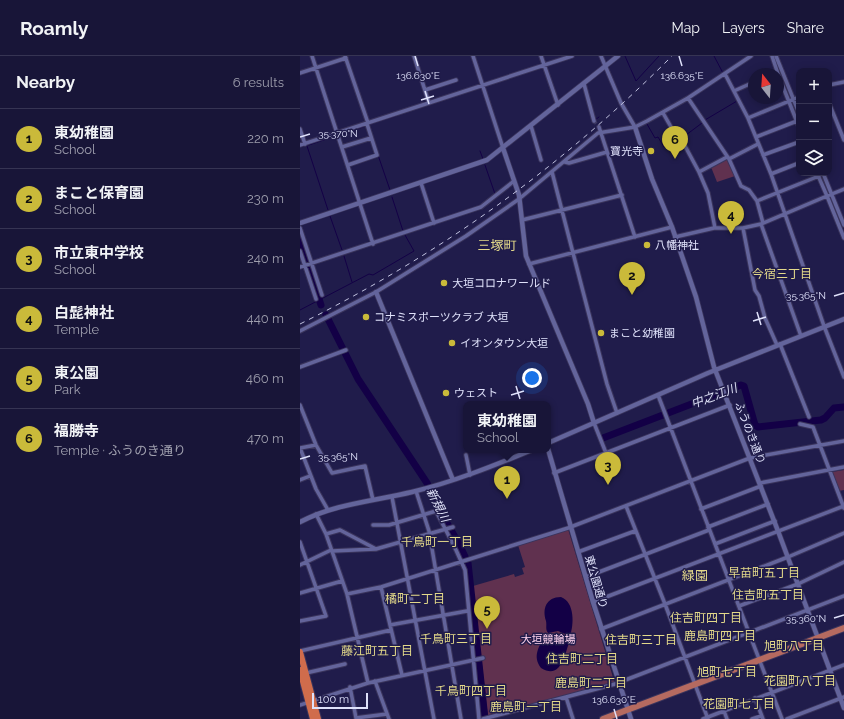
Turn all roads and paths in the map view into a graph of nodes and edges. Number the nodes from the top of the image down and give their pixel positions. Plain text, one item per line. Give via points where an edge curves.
1 (312, 56) edge
2 (414, 56) edge
3 (473, 56) edge
4 (541, 56) edge
5 (572, 56) edge
6 (601, 56) edge
7 (618, 56) edge
8 (751, 56) edge
9 (772, 56) edge
10 (776, 56) edge
11 (346, 57) edge
12 (544, 65) junction
13 (605, 67) junction
14 (316, 68) junction
15 (776, 68) edge
16 (300, 73) edge
17 (725, 74) junction
18 (456, 80) dead end
19 (844, 82) edge
20 (584, 84) junction
21 (832, 84) edge
22 (748, 85) edge
23 (482, 86) junction
24 (784, 89) edge
25 (424, 90) junction
26 (734, 91) junction
27 (688, 98) junction
28 (794, 100) junction
29 (789, 102) junction
30 (429, 103) junction
31 (829, 104) edge
32 (558, 105) junction
33 (796, 105) edge
34 (663, 113) junction
35 (748, 118) junction
36 (796, 119) edge
37 (594, 121) tunnel mouth
38 (796, 121) edge
39 (367, 124) junction
40 (531, 126) junction
41 (599, 127) tunnel mouth
42 (635, 127) junction
43 (300, 129) edge
44 (601, 132) junction
45 (337, 133) junction
46 (756, 137) junction
47 (371, 138) junction
48 (844, 140) edge
49 (796, 143) edge
50 (305, 144) junction
51 (758, 144) junction
52 (300, 145) edge
53 (342, 147) junction
54 (503, 148) junction
55 (608, 152) junction
56 (763, 155) junction
57 (728, 158) junction
58 (541, 160) dead end
59 (565, 162) junction
60 (796, 164) edge
61 (348, 165) junction
62 (552, 172) junction
63 (699, 172) junction
64 (771, 174) junction
65 (814, 176) edge
66 (819, 176) edge
67 (824, 176) edge
68 (514, 181) junction
69 (421, 183) junction
70 (844, 189) edge
71 (778, 193) junction
72 (832, 194) junction
73 (622, 195) junction
74 (826, 196) junction
75 (519, 199) junction
76 (757, 201) junction
77 (360, 203) junction
78 (562, 210) junction
79 (785, 213) junction
80 (522, 220) junction
81 (300, 223) edge
82 (434, 223) junction
83 (762, 223) junction
84 (844, 225) edge
85 (672, 227) junction
86 (300, 228) edge
87 (715, 228) junction
88 (743, 228) junction
89 (635, 237) junction
90 (675, 237) junction
91 (844, 238) edge
92 (373, 244) junction
93 (300, 251) edge
94 (573, 253) junction
95 (311, 264) junction
96 (529, 264) junction
97 (305, 266) junction
98 (300, 268) edge
99 (376, 292) junction
100 (322, 295) dead end
101 (316, 299) dead end
102 (844, 319) edge
103 (824, 326) junction
104 (300, 331) edge
105 (801, 336) junction
106 (778, 345) junction
107 (346, 350) dead end
108 (300, 367) edge
109 (716, 370) junction
110 (844, 377) edge
111 (658, 395) junction
112 (300, 405) edge
113 (730, 405) junction
114 (617, 413) junction
115 (809, 417) dead end
116 (594, 423) junction
117 (800, 424) dead end
118 (670, 428) junction
119 (844, 440) edge
120 (551, 443) edge
121 (316, 445) junction
122 (820, 445) junction
123 (300, 448) edge
124 (525, 453) edge
125 (549, 453) edge
126 (606, 453) junction
127 (466, 455) dead end
128 (750, 458) junction
129 (844, 468) edge
130 (829, 470) junction
131 (554, 473) junction
132 (470, 475) junction
133 (310, 476) junction
134 (300, 480) edge
135 (453, 480) junction
136 (690, 481) junction
137 (761, 485) junction
138 (416, 491) junction
139 (392, 497) junction
140 (372, 500) junction
141 (768, 504) junction
142 (626, 506) junction
143 (844, 507) edge
144 (701, 509) junction
145 (328, 510) junction
146 (316, 514) junction
147 (424, 515) junction
148 (774, 521) junction
149 (300, 522) edge
150 (398, 522) junction
151 (373, 525) dead end
152 (571, 527) junction
153 (453, 528) dead end
154 (709, 528) junction
155 (447, 529) junction
156 (635, 531) junction
157 (778, 531) junction
158 (844, 533) edge
159 (326, 534) junction
160 (430, 534) junction
161 (300, 542) edge
162 (401, 542) junction
163 (715, 544) junction
164 (376, 549) junction
165 (332, 550) junction
166 (578, 552) junction
167 (719, 554) junction
168 (645, 555) junction
169 (788, 557) junction
170 (462, 561) junction
171 (307, 562) junction
172 (844, 562) edge
173 (300, 565) edge
174 (435, 570) junction
175 (586, 577) junction
176 (408, 579) junction
177 (654, 579) junction
178 (728, 580) junction
179 (342, 581) junction
180 (798, 584) junction
181 (381, 587) junction
182 (316, 588) junction
183 (300, 593) edge
184 (347, 594) junction
185 (844, 596) edge
186 (593, 602) junction
187 (665, 604) junction
188 (739, 606) junction
189 (808, 610) junction
190 (467, 611) junction
191 (443, 615) junction
192 (416, 620) junction
193 (300, 621) edge
194 (390, 625) junction
195 (844, 628) edge
196 (601, 629) junction
197 (391, 630) junction
198 (748, 632) junction
199 (357, 638) junction
200 (819, 638) junction
201 (300, 651) edge
202 (685, 656) junction
203 (483, 658) dead end
204 (475, 660) junction
205 (759, 661) junction
206 (345, 664) dead end
207 (452, 664) junction
208 (844, 665) edge
209 (425, 670) junction
210 (830, 670) junction
211 (303, 672) edge
212 (402, 675) junction
213 (375, 681) junction
214 (617, 682) junction
215 (368, 683) junction
216 (695, 685) junction
217 (350, 688) junction
218 (772, 692) junction
219 (566, 697) junction
220 (755, 698) junction
221 (842, 698) edge
222 (311, 701) junction
223 (300, 705) edge
224 (844, 708) edge
225 (628, 711) junction
226 (724, 711) junction
227 (387, 714) junction
228 (762, 717) edge
229 (707, 718) edge
230 (313, 719) edge
231 (318, 719) edge
232 (389, 719) edge
233 (434, 719) edge
234 (461, 719) edge
235 (479, 719) edge
236 (483, 719) edge
237 (573, 719) edge
238 (603, 719) edge
239 (631, 719) edge
240 (703, 719) edge
241 (727, 719) edge
242 (752, 719) edge
243 (782, 719) edge
244 (787, 719) edge

1 - 14 street
2 - 25 street
3 - 23 street
4 - 12 street
5 - 12 street
6 - 13 street
7 - 13 street
8 - 17 street
9 - 15 street
10 - 28 street
11 - 14 street
11 - 39 street
12 - 23 street
12 - 32 street
13 - 20 street
13 - 42 street
14 - 16 street
14 - 45 street
17 - 26 street
17 - 27 street
18 - 25 street
19 - 21 street
20 - 32 street
20 - 37 street
22 - 26 street
23 - 30 street
23 - 54 street
24 - 29 street
25 - 30 street
26 - 35 street
27 - 34 street
27 - 57 street
28 - 29 street
28 - 33 street
29 - 35 street
29 - 36 street
30 - 39 street
31 - 48 street
32 - 40 street
34 - 42 street
34 - 63 street
35 - 46 street
38 - 46 street
39 - 45 street
39 - 47 street
40 - 54 street
40 - 58 street
41 - 44 street
42 - 44 street
42 - 85 street, ふうのき通り via 652,179
43 - 50 street
44 - 55 street
44 - 59 street
45 - 50 street
45 - 53 street
46 - 51 street
47 - 53 street
47 - 61 street via 377,156
49 - 56 street
50 - 52 street
51 - 56 street
51 - 57 street
53 - 61 street
54 - 68 street
54 - 69 street via 482,162
55 - 59 street
55 - 73 street
56 - 64 street
57 - 63 street
57 - 76 street via 741,186 749,190
59 - 62 street
60 - 64 street
61 - 77 street
62 - 75 street
62 - 78 street
63 - 87 street via 708,193
64 - 71 street
65 - 71 street
66 - 74 street
67 - 72 street
68 - 75 street
68 - 82 street via 481,207
69 - 77 street
69 - 82 street
70 - 72 street
71 - 76 street
71 - 79 street
72 - 74 street
72 - 84 street
73 - 78 street
73 - 89 street
74 - 79 street
74 - 91 street
75 - 80 street
75 - 99 street via 466,236
76 - 83 street
77 - 81 street
77 - 92 street
78 - 80 street
78 - 94 street
79 - 83 street
79 - 103 street
80 - 96 street
82 - 92 street
83 - 88 street
83 - 105 street
85 - 89 street
85 - 90 street, ふうのき通り
86 - 95 street
87 - 88 street
87 - 90 street
88 - 106 street via 755,290
89 - 94 street
90 - 109 street, ふうのき通り via 696,297
92 - 95 street
93 - 97 street
94 - 96 street
94 - 114 street
95 - 97 street
95 - 100 street
96 - 116 street
97 - 98 street
97 - 101 street
99 - 104 street
99 - 135 street
102 - 103 street
103 - 105 street
103 - 110 street
105 - 106 street
106 - 109 street
106 - 115 street
107 - 108 street
109 - 111 street
109 - 113 street, ふうのき通り
111 - 114 street
111 - 118 street
112 - 121 street
113 - 118 street
113 - 128 street, ふうのき通り
114 - 116 street
116 - 120 street
116 - 126 street
117 - 122 street via 812,426
118 - 126 street
118 - 136 street
119 - 122 street
121 - 123 street
121 - 140 street via 332,473 364,466
122 - 128 street
122 - 130 street
123 - 133 street
124 - 132 street
125 - 131 street, 東公園通り
126 - 131 street
127 - 132 street
128 - 136 street
128 - 137 street, ふうのき通り
129 - 130 street
130 - 137 street
130 - 143 street
131 - 152 street, 東公園通り
132 - 135 street
133 - 134 street
133 - 145 street
135 - 138 street
136 - 142 street
136 - 144 street
137 - 141 street, ふうのき通り
137 - 144 street
138 - 139 street
138 - 147 street
139 - 140 street
139 - 150 street
140 - 145 street
141 - 148 street, ふうのき通り
141 - 154 street
142 - 152 street
142 - 156 street
143 - 157 street
144 - 154 street
145 - 146 street
146 - 149 street
146 - 159 street
147 - 150 street
147 - 155 street via 436,511
147 - 160 street
148 - 157 street, ふうのき通り
148 - 163 street
150 - 151 street
150 - 162 street
152 - 166 street, 東公園通り
152 - 170 street
153 - 155 street
154 - 163 street
154 - 168 street
155 - 160 street
155 - 170 street
156 - 166 street
156 - 168 street
157 - 167 street
157 - 169 street, ふうのき通り
158 - 169 street
159 - 164 street via 340,530
159 - 165 street
160 - 162 street
160 - 174 street
161 - 171 street
162 - 164 street
162 - 176 street
163 - 167 street
164 - 165 street
165 - 171 street
165 - 179 street
166 - 175 street, 東公園通り
167 - 177 street
167 - 178 street
168 - 175 street
168 - 177 street
169 - 178 street
169 - 180 street, ふうのき通り
170 - 174 street
170 - 190 street via 466,578
171 - 173 street
171 - 182 street
172 - 180 street
174 - 176 street
174 - 191 street
175 - 186 street, 東公園通り
176 - 181 street
176 - 192 street
177 - 186 street
177 - 187 street
178 - 187 street
178 - 188 street
179 - 182 street
179 - 184 street
180 - 188 street
180 - 189 street, ふうのき通り
181 - 184 street
181 - 194 street
182 - 183 street
182 - 193 street via 326,616
184 - 199 street
185 - 189 street
186 - 196 street, 東公園通り
187 - 196 street
187 - 202 street
188 - 198 street
189 - 198 street
189 - 200 street, ふうのき通り
190 - 191 street
190 - 204 street
191 - 192 street
191 - 207 street
192 - 194 street
192 - 209 street
194 - 197 street
195 - 200 main road
196 - 214 street, 東公園通り
197 - 199 street
197 - 212 street
198 - 202 street
198 - 205 street
199 - 201 street
199 - 215 street
200 - 205 main road
200 - 210 street, ふうのき通り
201 - 211 highway
202 - 214 street
202 - 216 street
203 - 204 street
204 - 207 street
204 - 235 street
205 - 216 main road
205 - 218 street
206 - 211 street
207 - 209 street
207 - 234 street
208 - 210 street
209 - 212 street
209 - 233 street
210 - 218 street
210 - 221 street, ふうのき通り
211 - 222 highway
212 - 213 street
213 - 215 street
213 - 227 street
214 - 219 street
214 - 225 street, 東公園通り
215 - 217 street
216 - 225 main road
216 - 229 street
217 - 222 street
217 - 227 street via 356,718
218 - 220 street
218 - 243 street
219 - 236 street
219 - 237 street
220 - 226 street
220 - 228 street
221 - 224 street, ふうのき通り
221 - 244 street
222 - 223 street
222 - 230 highway
222 - 231 highway
225 - 238 main road
225 - 239 street, 東公園通り
226 - 229 street
226 - 241 street
227 - 232 street
228 - 242 street
229 - 240 street

